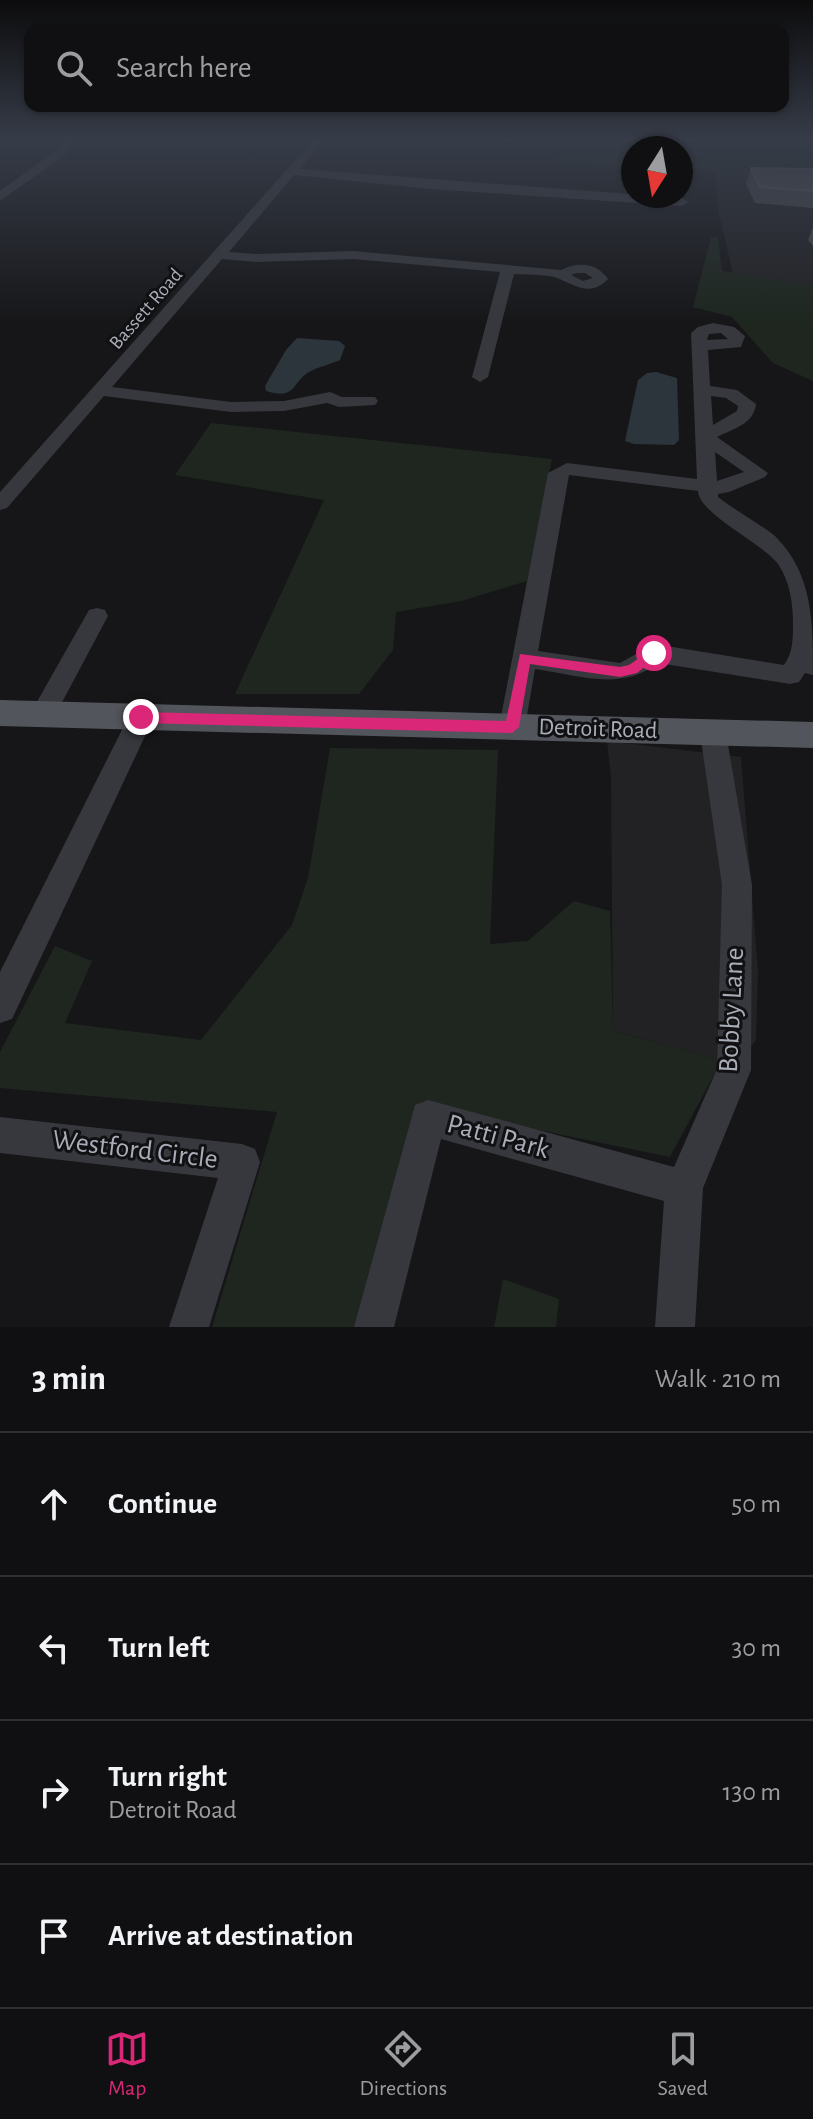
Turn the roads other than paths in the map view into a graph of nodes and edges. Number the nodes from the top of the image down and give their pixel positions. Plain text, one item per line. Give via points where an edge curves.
1 (268, 201) edge
2 (223, 252) junction
3 (508, 269) junction
4 (563, 274) dead end
5 (700, 345) dead end
6 (480, 377) dead end
7 (703, 390) junction
8 (101, 391) junction
9 (369, 401) dead end
10 (704, 436) junction
11 (707, 487) junction
12 (0, 504) edge
13 (802, 568) edge
14 (97, 616) dead end
15 (525, 658) junction
16 (807, 663) edge
17 (0, 713) edge
18 (43, 714) junction
19 (141, 717) junction
20 (512, 727) junction
21 (713, 733) junction
22 (813, 735) edge
23 (0, 1007) edge
24 (0, 1135) edge
25 (684, 1188) junction
26 (189, 1327) edge
27 (374, 1327) edge
28 (675, 1327) edge

1 - 2 street, Bassett Road
2 - 3 street via 353,255
2 - 8 street, Bassett Road
3 - 4 street
3 - 6 street
5 - 7 street
7 - 10 street
7 - 10 street via 741,398 748,408 742,417
8 - 9 street via 231,407 284,406 330,397 339,402
8 - 12 street, Bassett Road
10 - 11 street
10 - 11 street via 758,473 722,488
11 - 13 street via 708,499
11 - 15 street via 567,469 558,473
13 - 16 street
14 - 18 street
15 - 16 street via 620,672 654,653 790,675
15 - 20 street
17 - 18 main road, Detroit Road
18 - 19 main road, Detroit Road
19 - 20 main road, Detroit Road
19 - 23 street
20 - 21 main road, Detroit Road
21 - 22 main road, Detroit Road
21 - 25 street, Bobby Lane via 737,885 734,1070
24 - 26 street, Westford Circle via 242,1162
25 - 27 street, Patti Park via 428,1118
25 - 28 street, Bobby Lane

